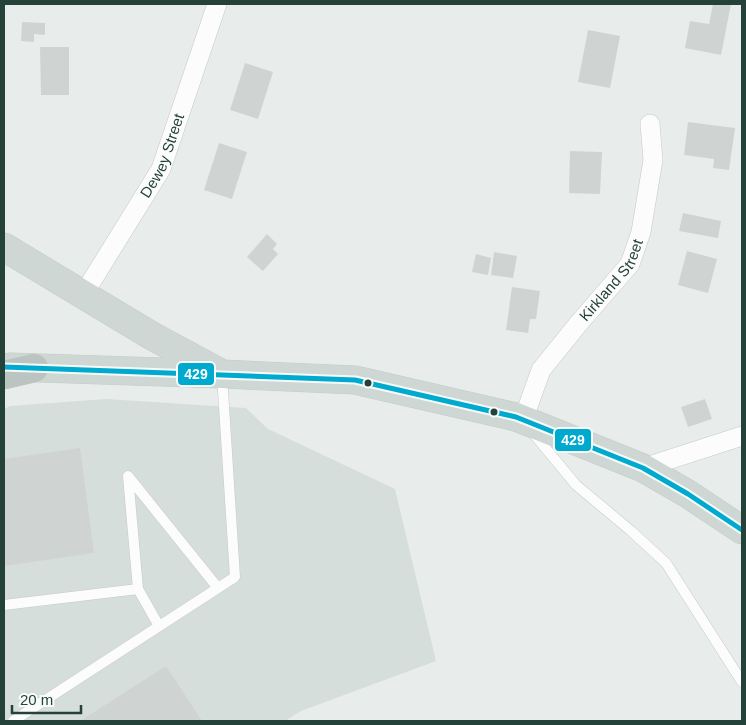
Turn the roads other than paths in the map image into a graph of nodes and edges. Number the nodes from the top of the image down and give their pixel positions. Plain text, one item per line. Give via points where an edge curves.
1 (216, 4) edge
2 (650, 124) dead end
3 (4, 247) edge
4 (83, 295) junction
5 (4, 367) edge
6 (34, 368) junction
7 (222, 374) junction
8 (4, 375) edge
9 (523, 420) junction
10 (742, 436) edge
11 (643, 468) junction
12 (742, 530) edge
13 (138, 588) junction
14 (218, 588) junction
15 (4, 605) edge
16 (159, 626) junction
17 (742, 682) edge
18 (13, 721) edge

1 - 4 street, Dewey Street via 161,169
2 - 9 street, Kirkland Street via 653,160 641,232 630,264 541,370
3 - 4 main road
4 - 7 main road
5 - 6 main road
6 - 7 main road
6 - 8 highway
7 - 9 main road via 355,380
7 - 14 lane via 235,577
9 - 11 main road
9 - 17 lane via 576,485 666,563
10 - 11 street
11 - 12 main road
13 - 14 lane via 128,476
13 - 15 lane
13 - 16 lane
14 - 16 lane
16 - 18 lane

